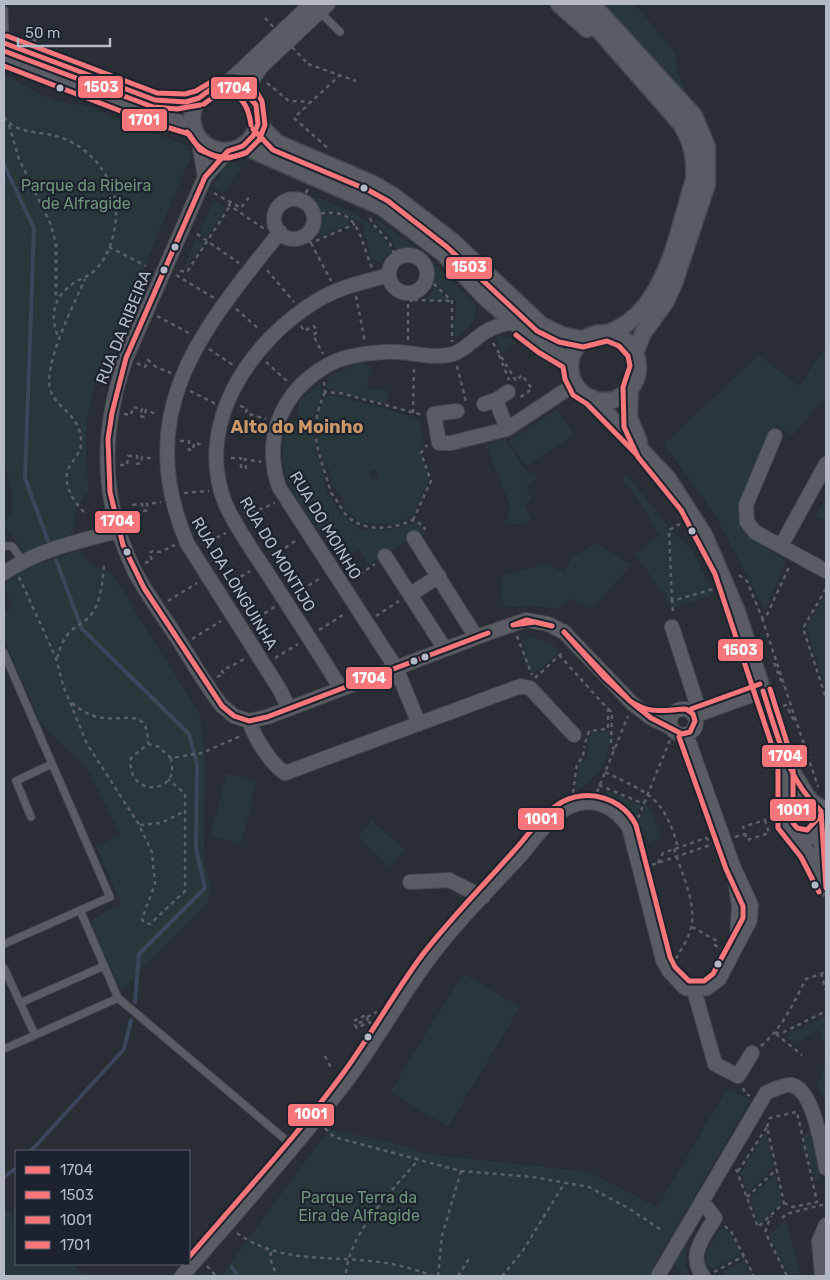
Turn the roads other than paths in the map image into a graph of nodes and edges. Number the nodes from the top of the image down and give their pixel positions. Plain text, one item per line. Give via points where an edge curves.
1 (559, 4) edge
2 (576, 4) edge
3 (592, 4) edge
4 (320, 6) edge
5 (4, 10) edge
6 (36, 32) dead end
7 (340, 32) dead end
8 (608, 44) junction
9 (4, 48) edge
10 (27, 52) junction
11 (225, 85) junction
12 (244, 91) junction
13 (199, 98) junction
14 (688, 121) junction
15 (258, 124) junction
16 (196, 132) junction
17 (236, 148) junction
18 (205, 177) junction
19 (280, 232) junction
20 (383, 277) junction
21 (513, 322) junction
22 (608, 333) junction
23 (584, 340) junction
24 (635, 353) junction
25 (570, 362) junction
26 (575, 384) junction
27 (630, 388) junction
28 (512, 391) road end
29 (592, 398) junction
30 (458, 411) dead end
31 (507, 429) junction
32 (775, 436) dead end
33 (644, 453) junction
34 (826, 464) edge
35 (118, 531) junction
36 (416, 542) road end
37 (4, 546) edge
38 (781, 546) junction
39 (385, 556) dead end
40 (13, 567) edge
41 (826, 571) edge
42 (438, 576) junction
43 (411, 594) junction
44 (672, 627) dead end
45 (476, 637) junction
46 (445, 649) junction
47 (4, 653) edge
48 (396, 668) junction
49 (341, 689) junction
50 (763, 691) junction
51 (634, 705) junction
52 (289, 709) junction
53 (674, 712) junction
54 (697, 714) junction
55 (419, 724) junction
56 (246, 728) junction
57 (677, 731) junction
58 (574, 735) road end
59 (786, 763) junction
60 (52, 764) junction
61 (817, 802) edge
62 (785, 815) junction
63 (31, 817) dead end
64 (823, 823) edge
65 (789, 832) junction
66 (410, 882) dead end
67 (825, 885) edge
68 (483, 897) junction
69 (80, 910) junction
70 (4, 944) edge
71 (104, 966) junction
72 (4, 968) edge
73 (694, 990) junction
74 (118, 998) junction
75 (20, 1003) junction
76 (35, 1035) junction
77 (4, 1049) edge
78 (752, 1053) road end
79 (292, 1146) junction
80 (823, 1175) edge
81 (702, 1201) junction
82 (826, 1225) edge
83 (182, 1276) edge
84 (658, 1276) edge
85 (705, 1276) edge
86 (822, 1276) edge

1 - 8 street via 576,22
2 - 8 street
3 - 14 street
4 - 7 lane
4 - 11 street
4 - 12 street via 262,66
5 - 9 lane
6 - 10 lane
8 - 14 street
9 - 10 street
9 - 16 street
10 - 13 street via 155,100 176,102
11 - 12 street
11 - 13 street via 210,88
12 - 15 street via 256,105
13 - 16 street via 193,112
14 - 22 street via 695,171 664,275 650,302 631,322
14 - 24 street via 707,147 707,184 671,292 643,333
15 - 17 street via 253,136
15 - 23 street via 277,143 392,195 452,241 541,325 561,335
16 - 17 street via 212,148
16 - 18 street
17 - 18 street, RUA DA RIBEIRA
17 - 21 street via 382,207 442,253
18 - 35 street, RUA DA RIBEIRA via 116,387 108,429 107,471
19 - 19 street via 274,220 277,207 288,199 308,204 314,215 307,239 290,238
19 - 52 street, RUA DA LONGUINHA via 242,279 195,351 171,406 167,434 168,487 177,520 190,549
20 - 20 street via 412,297 426,282 427,269 420,259 408,255 396,259
20 - 49 street, RUA DO MONTIJO via 336,291 286,322 241,375 224,409 218,444 219,482 233,521 266,561 313,635
21 - 25 street via 542,346
21 - 48 street, RUA DO MOINHO via 486,331 456,354 432,357 388,351 326,365 296,390 275,429 272,468 279,486
22 - 23 street
22 - 24 street via 624,340
23 - 25 street via 577,346
24 - 27 street via 638,367
25 - 26 street
26 - 29 street
26 - 31 street
27 - 29 street via 613,399
27 - 33 street via 629,418
28 - 31 street via 490,402
29 - 33 street
30 - 31 street via 427,415 440,443
32 - 38 street via 746,505 747,522 755,532
33 - 50 street via 668,479 704,535 738,612
34 - 38 street
35 - 40 street via 81,540
35 - 56 street, RUA DA RIBEIRA via 136,574 216,700
36 - 42 street
37 - 40 lane via 12,546
38 - 41 street
39 - 43 street
42 - 43 street
42 - 45 street
43 - 46 street
44 - 54 street
45 - 46 street
45 - 51 street via 526,620 555,626
46 - 48 street
47 - 60 lane
48 - 49 street
48 - 55 street, RUA DO MOINHO
49 - 52 street
50 - 54 street
50 - 59 street
51 - 53 street via 651,711
51 - 57 street
52 - 56 street
53 - 54 street via 686,709
53 - 57 street via 670,720
54 - 57 street via 695,726
55 - 56 street via 285,773 278,769
55 - 58 street via 522,686 530,688
57 - 73 street via 733,866 739,906 736,946 719,978 708,988
59 - 61 street
59 - 62 street
60 - 63 lane via 16,781
60 - 69 lane via 110,897
61 - 62 street via 794,802
61 - 64 street
62 - 65 street via 784,822
64 - 65 street via 809,837 798,837
64 - 67 street
65 - 67 street via 807,853
66 - 68 street via 449,880
68 - 73 street via 561,811 576,804 607,805 629,827 663,960 685,988
68 - 79 street via 426,962 339,1091
69 - 70 lane
69 - 71 lane
71 - 74 lane
71 - 75 lane
72 - 75 lane
73 - 78 street via 715,1064 738,1076
74 - 76 lane
74 - 79 lane
75 - 76 lane
76 - 77 lane
79 - 83 street
80 - 81 street via 811,1108 801,1089 781,1086 763,1098
81 - 84 street
81 - 85 street via 715,1218 696,1253 697,1268
82 - 86 street via 819,1241

